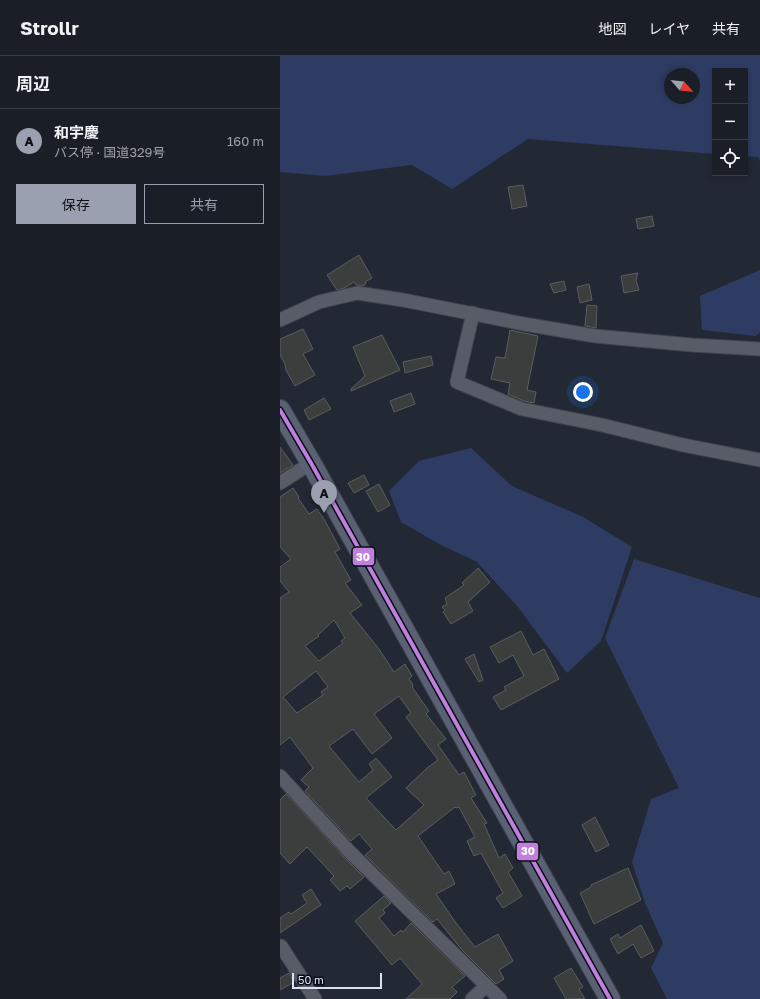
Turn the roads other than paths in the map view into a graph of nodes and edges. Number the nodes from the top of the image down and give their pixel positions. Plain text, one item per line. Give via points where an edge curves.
1 (472, 313) junction
2 (280, 320) edge
3 (760, 349) edge
4 (280, 410) edge
5 (760, 460) edge
6 (311, 463) junction
7 (280, 483) edge
8 (280, 776) edge
9 (281, 946) dead end
10 (492, 991) edge
11 (314, 999) edge
12 (472, 999) edge
13 (610, 999) edge

1 - 2 street via 357,293 319,302
1 - 3 street via 595,336
1 - 5 street via 457,382 522,409
4 - 6 highway
6 - 7 street
6 - 13 highway
8 - 10 street via 350,852
9 - 11 street
10 - 12 street

